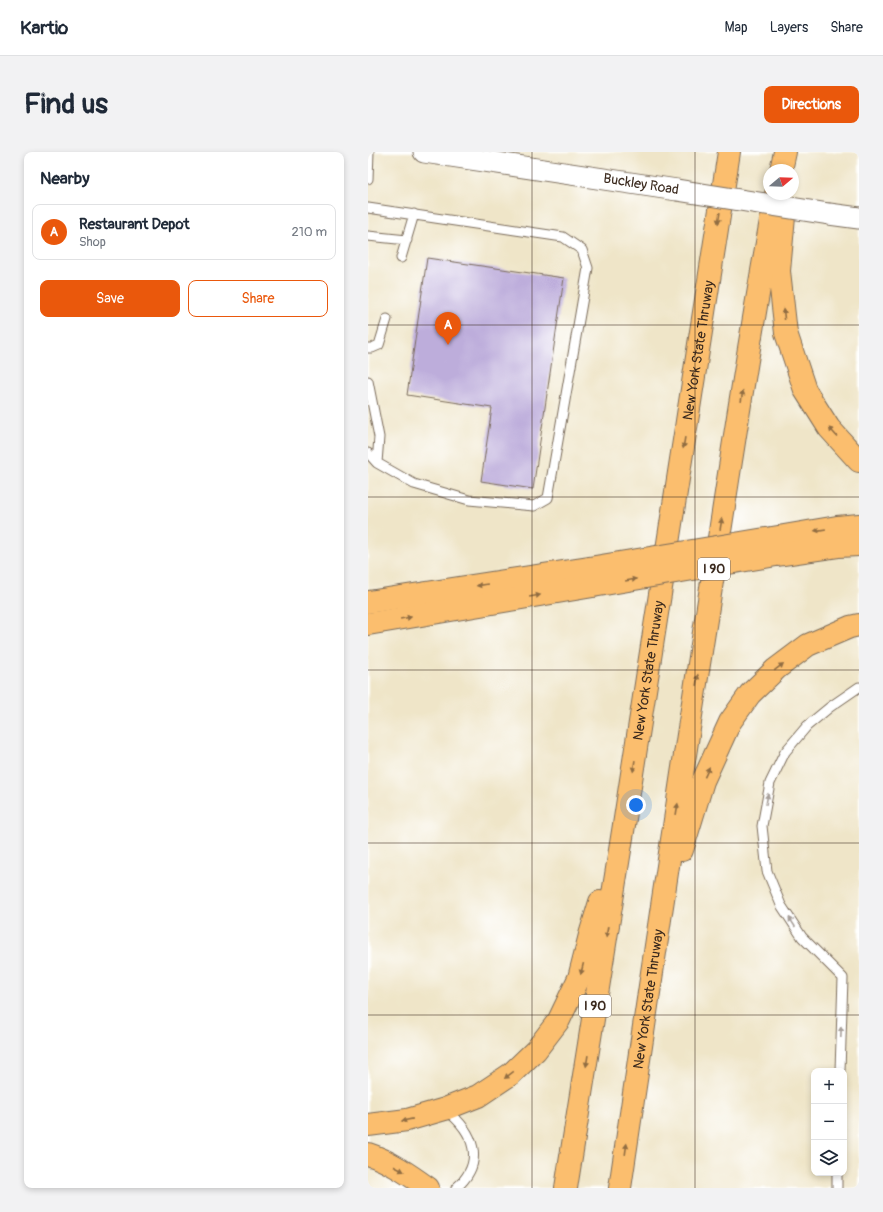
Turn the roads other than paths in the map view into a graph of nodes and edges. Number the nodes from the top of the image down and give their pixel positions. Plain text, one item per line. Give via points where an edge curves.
1 (369, 152) edge
2 (424, 152) edge
3 (729, 152) edge
4 (785, 152) edge
5 (790, 152) edge
6 (489, 157) edge
7 (782, 164) edge
8 (789, 164) edge
9 (368, 179) edge
10 (775, 200) edge
11 (785, 200) edge
12 (368, 208) edge
13 (414, 214) junction
14 (859, 218) edge
15 (368, 236) edge
16 (407, 240) junction
17 (401, 258) dead end
18 (387, 319) dead end
19 (368, 348) edge
20 (368, 381) edge
21 (368, 453) edge
22 (859, 461) edge
23 (377, 464) junction
24 (859, 525) edge
25 (859, 544) edge
26 (774, 547) junction
27 (591, 577) junction
28 (368, 602) edge
29 (368, 624) edge
30 (859, 626) edge
31 (859, 687) edge
32 (624, 825) junction
33 (656, 944) junction
34 (840, 1068) edge
35 (445, 1109) junction
36 (368, 1125) edge
37 (368, 1154) edge
38 (837, 1176) edge
39 (428, 1188) edge
40 (456, 1188) edge
41 (566, 1188) edge
42 (620, 1188) edge
43 (837, 1188) edge

1 - 9 lane
2 - 6 street, Buckley Road
3 -> 32 highway, New York State Thruway / I 90
4 - 7 highway
5 - 8 highway
6 - 14 street, Buckley Road, bridge
33 -> 10 highway, New York State Thruway / I 90
22 -> 11 highway via 829,428 805,390 786,333 779,271
12 - 13 lane
13 - 16 lane
13 - 23 lane via 563,237 582,250 588,268 548,498 534,506 469,500 414,484
15 - 16 lane
16 - 17 lane
18 - 19 lane via 379,345
20 - 23 lane via 378,437
21 - 23 lane
24 -> 26 highway
25 - 26 highway
26 - 27 highway, bridge
27 -> 28 highway
29 -> 27 highway
33 -> 30 highway via 703,781 730,722 750,694 776,668 808,645 850,627
34 -> 31 lane via 843,978 802,937 781,905 767,871 762,826 770,783 785,752 807,726
32 -> 35 highway via 590,935 580,978 559,1020 536,1050 511,1074 478,1096
32 -> 41 highway, New York State Thruway / I 90
42 -> 33 highway, New York State Thruway / I 90
35 -> 36 highway via 407,1120
35 - 40 lane via 465,1128 474,1152 470,1173
37 -> 39 highway via 408,1173
38 - 43 lane

